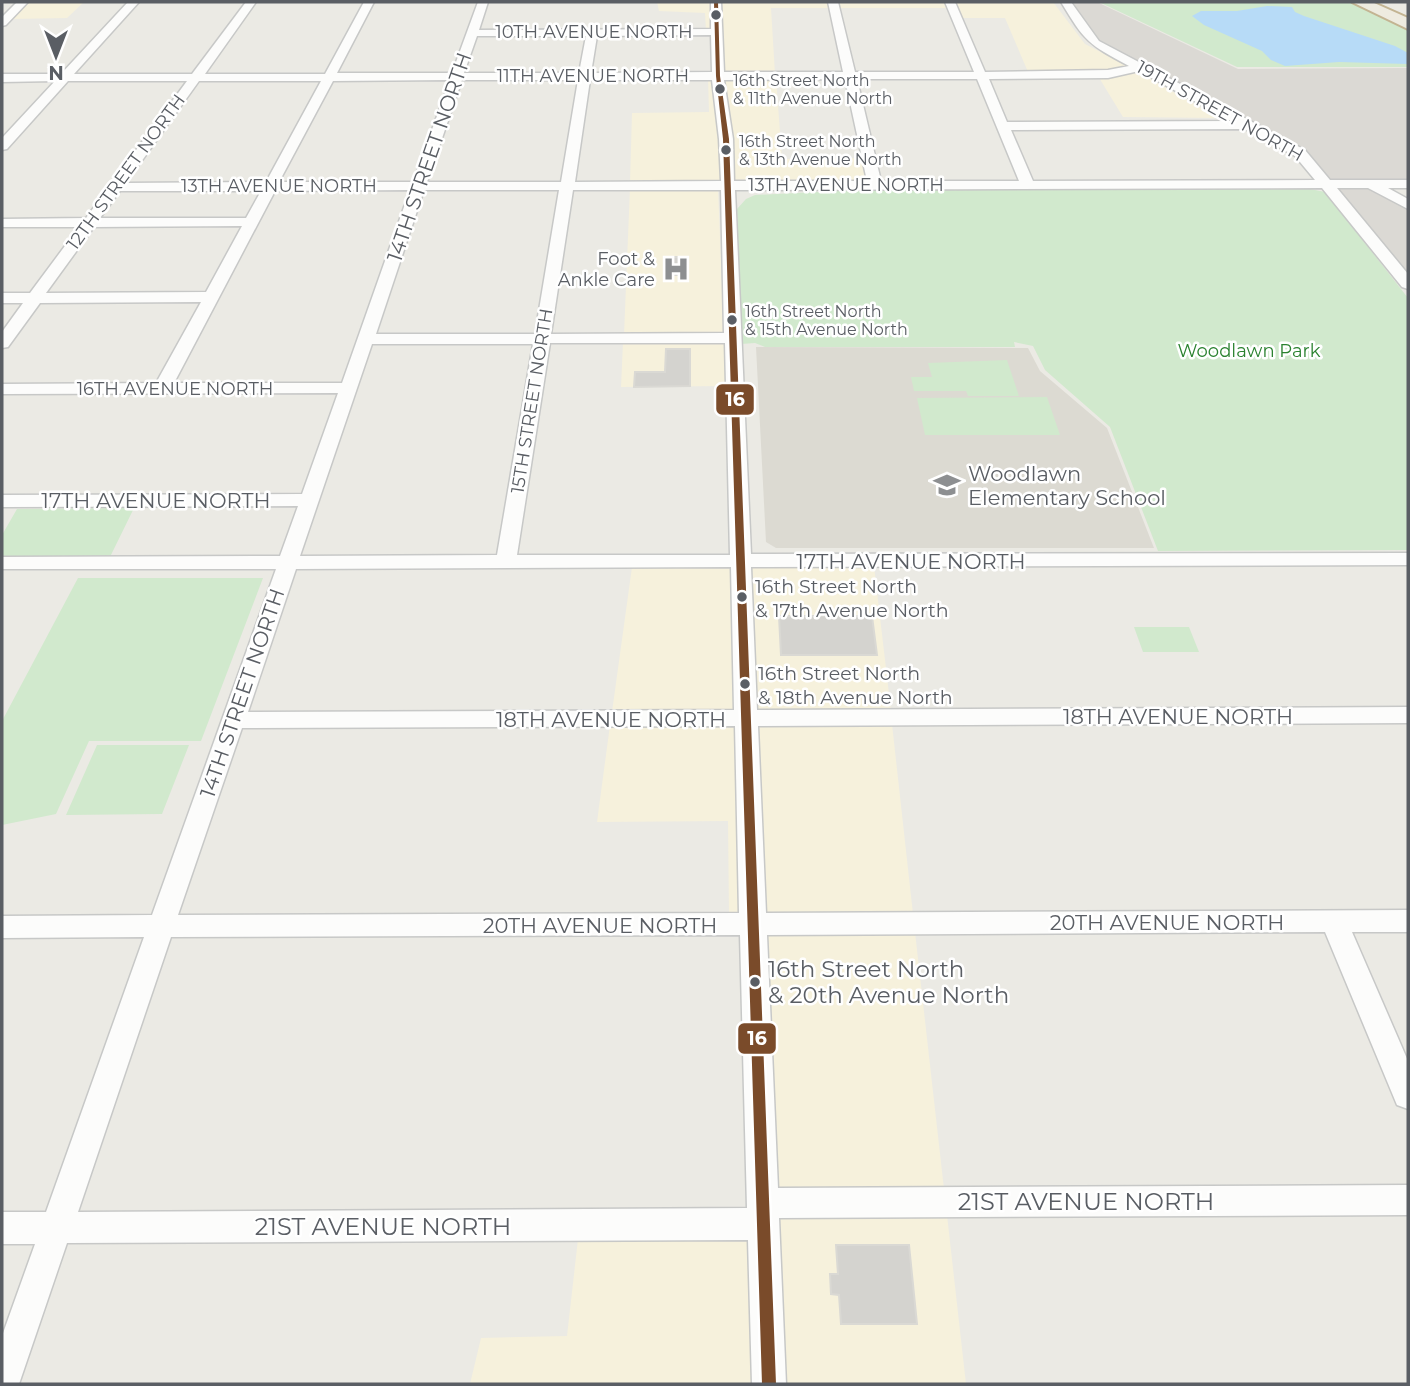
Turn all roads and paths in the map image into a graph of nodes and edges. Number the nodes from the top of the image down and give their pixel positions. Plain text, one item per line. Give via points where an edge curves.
1 (23, 2) edge
2 (135, 2) edge
3 (251, 2) edge
4 (369, 2) edge
5 (483, 2) edge
6 (716, 2) edge
7 (834, 2) edge
8 (950, 2) edge
9 (1066, 2) edge
10 (1362, 2) edge
11 (2, 23) edge
12 (1408, 24) edge
13 (592, 32) junction
14 (717, 32) junction
15 (472, 33) junction
16 (1142, 67) junction
17 (981, 75) junction
18 (584, 76) junction
19 (718, 76) junction
20 (850, 76) junction
21 (328, 77) junction
22 (457, 77) junction
23 (2, 78) edge
24 (64, 78) junction
25 (195, 78) junction
26 (1249, 125) junction
27 (1002, 126) junction
28 (2, 146) edge
29 (1027, 184) junction
30 (1328, 184) junction
31 (1369, 184) junction
32 (1408, 184) edge
33 (727, 185) junction
34 (787, 185) junction
35 (875, 185) junction
36 (270, 186) junction
37 (419, 186) junction
38 (567, 186) junction
39 (116, 187) junction
40 (1408, 205) edge
41 (728, 207) junction
42 (251, 222) junction
43 (2, 223) edge
44 (90, 223) junction
45 (1408, 284) edge
46 (211, 297) junction
47 (2, 298) edge
48 (35, 298) junction
49 (542, 338) junction
50 (733, 338) junction
51 (366, 339) junction
52 (2, 343) edge
53 (349, 388) junction
54 (2, 389) edge
55 (162, 389) junction
56 (310, 500) junction
57 (2, 501) edge
58 (1408, 559) edge
59 (740, 561) junction
60 (506, 562) junction
61 (288, 563) junction
62 (2, 564) edge
63 (1408, 715) edge
64 (746, 718) junction
65 (233, 720) junction
66 (1334, 921) junction
67 (1408, 921) edge
68 (753, 924) junction
69 (2, 927) edge
70 (161, 927) junction
71 (1408, 1095) edge
72 (1408, 1200) edge
73 (764, 1214) junction
74 (2, 1228) edge
75 (56, 1228) junction
76 (2, 1384) edge
77 (769, 1384) edge

1 - 11 street
2 - 24 street
3 - 25 street, 12TH STREET NORTH
4 - 21 street
5 - 15 street, 14TH STREET NORTH
6 - 14 street
7 - 20 street
8 - 17 street
9 - 16 street, 19TH STREET NORTH via 1090,39
10 - 12 highway
13 - 14 street, 10TH AVENUE NORTH
13 - 15 street, 10TH AVENUE NORTH
13 - 18 street, 15TH STREET NORTH
14 - 19 street
15 - 22 street, 14TH STREET NORTH
16 - 17 street, 11TH AVENUE NORTH via 1095,75
16 - 26 street, 19TH STREET NORTH
17 - 20 street, 11TH AVENUE NORTH
17 - 27 street
18 - 19 street, 11TH AVENUE NORTH
18 - 22 street, 11TH AVENUE NORTH
18 - 38 street, 15TH STREET NORTH
19 - 20 street, 11TH AVENUE NORTH
19 - 33 street
20 - 35 street
21 - 22 street, 11TH AVENUE NORTH
21 - 25 street, 11TH AVENUE NORTH
21 - 36 street
22 - 37 street, 14TH STREET NORTH
23 - 24 street, 11TH AVENUE NORTH
24 - 25 street, 11TH AVENUE NORTH
24 - 28 street
25 - 39 street, 12TH STREET NORTH
26 - 27 street
26 - 30 street, 19TH STREET NORTH via 1300,153
27 - 29 street
29 - 30 street, 13TH AVENUE NORTH
29 - 35 street, 13TH AVENUE NORTH
30 - 31 street, 13TH AVENUE NORTH
30 - 45 street, 19TH STREET NORTH
31 - 32 street, 13TH AVENUE NORTH
31 - 40 street
33 - 34 street, 13TH AVENUE NORTH
33 - 38 street, 13TH AVENUE NORTH
33 - 41 street
34 - 35 street, 13TH AVENUE NORTH
34 - 41 street via 751,193
36 - 37 street, 13TH AVENUE NORTH
36 - 39 street, 13TH AVENUE NORTH
36 - 42 street
37 - 38 street, 13TH AVENUE NORTH
37 - 51 street, 14TH STREET NORTH
38 - 49 street, 15TH STREET NORTH
39 - 44 street, 12TH STREET NORTH
41 - 50 street
42 - 44 street
42 - 46 street
43 - 44 street
44 - 48 street, 12TH STREET NORTH
46 - 48 street
46 - 55 street
47 - 48 street
48 - 52 street, 12TH STREET NORTH
49 - 50 street
49 - 51 street
49 - 60 street, 15TH STREET NORTH
50 - 59 street
51 - 53 street, 14TH STREET NORTH
53 - 55 street, 16TH AVENUE NORTH
53 - 56 street, 14TH STREET NORTH
54 - 55 street, 16TH AVENUE NORTH
56 - 57 street, 17TH AVENUE NORTH
56 - 61 street, 14TH STREET NORTH
58 - 59 street, 17TH AVENUE NORTH
59 - 60 street, 17TH AVENUE NORTH
59 - 64 street
60 - 61 street, 17TH AVENUE NORTH
61 - 62 street
61 - 65 street, 14TH STREET NORTH
63 - 64 street, 18TH AVENUE NORTH
64 - 65 street, 18TH AVENUE NORTH
64 - 68 street
65 - 70 street, 14TH STREET NORTH
66 - 67 street, 20TH AVENUE NORTH
66 - 68 street, 20TH AVENUE NORTH
66 - 71 street
68 - 70 street, 20TH AVENUE NORTH
68 - 73 street
69 - 70 street, 20TH AVENUE NORTH
70 - 75 street, 14TH STREET NORTH
72 - 73 street, 21ST AVENUE NORTH
73 - 75 street, 21ST AVENUE NORTH
73 - 77 street
74 - 75 street, 21ST AVENUE NORTH
75 - 76 street, 14TH STREET NORTH

